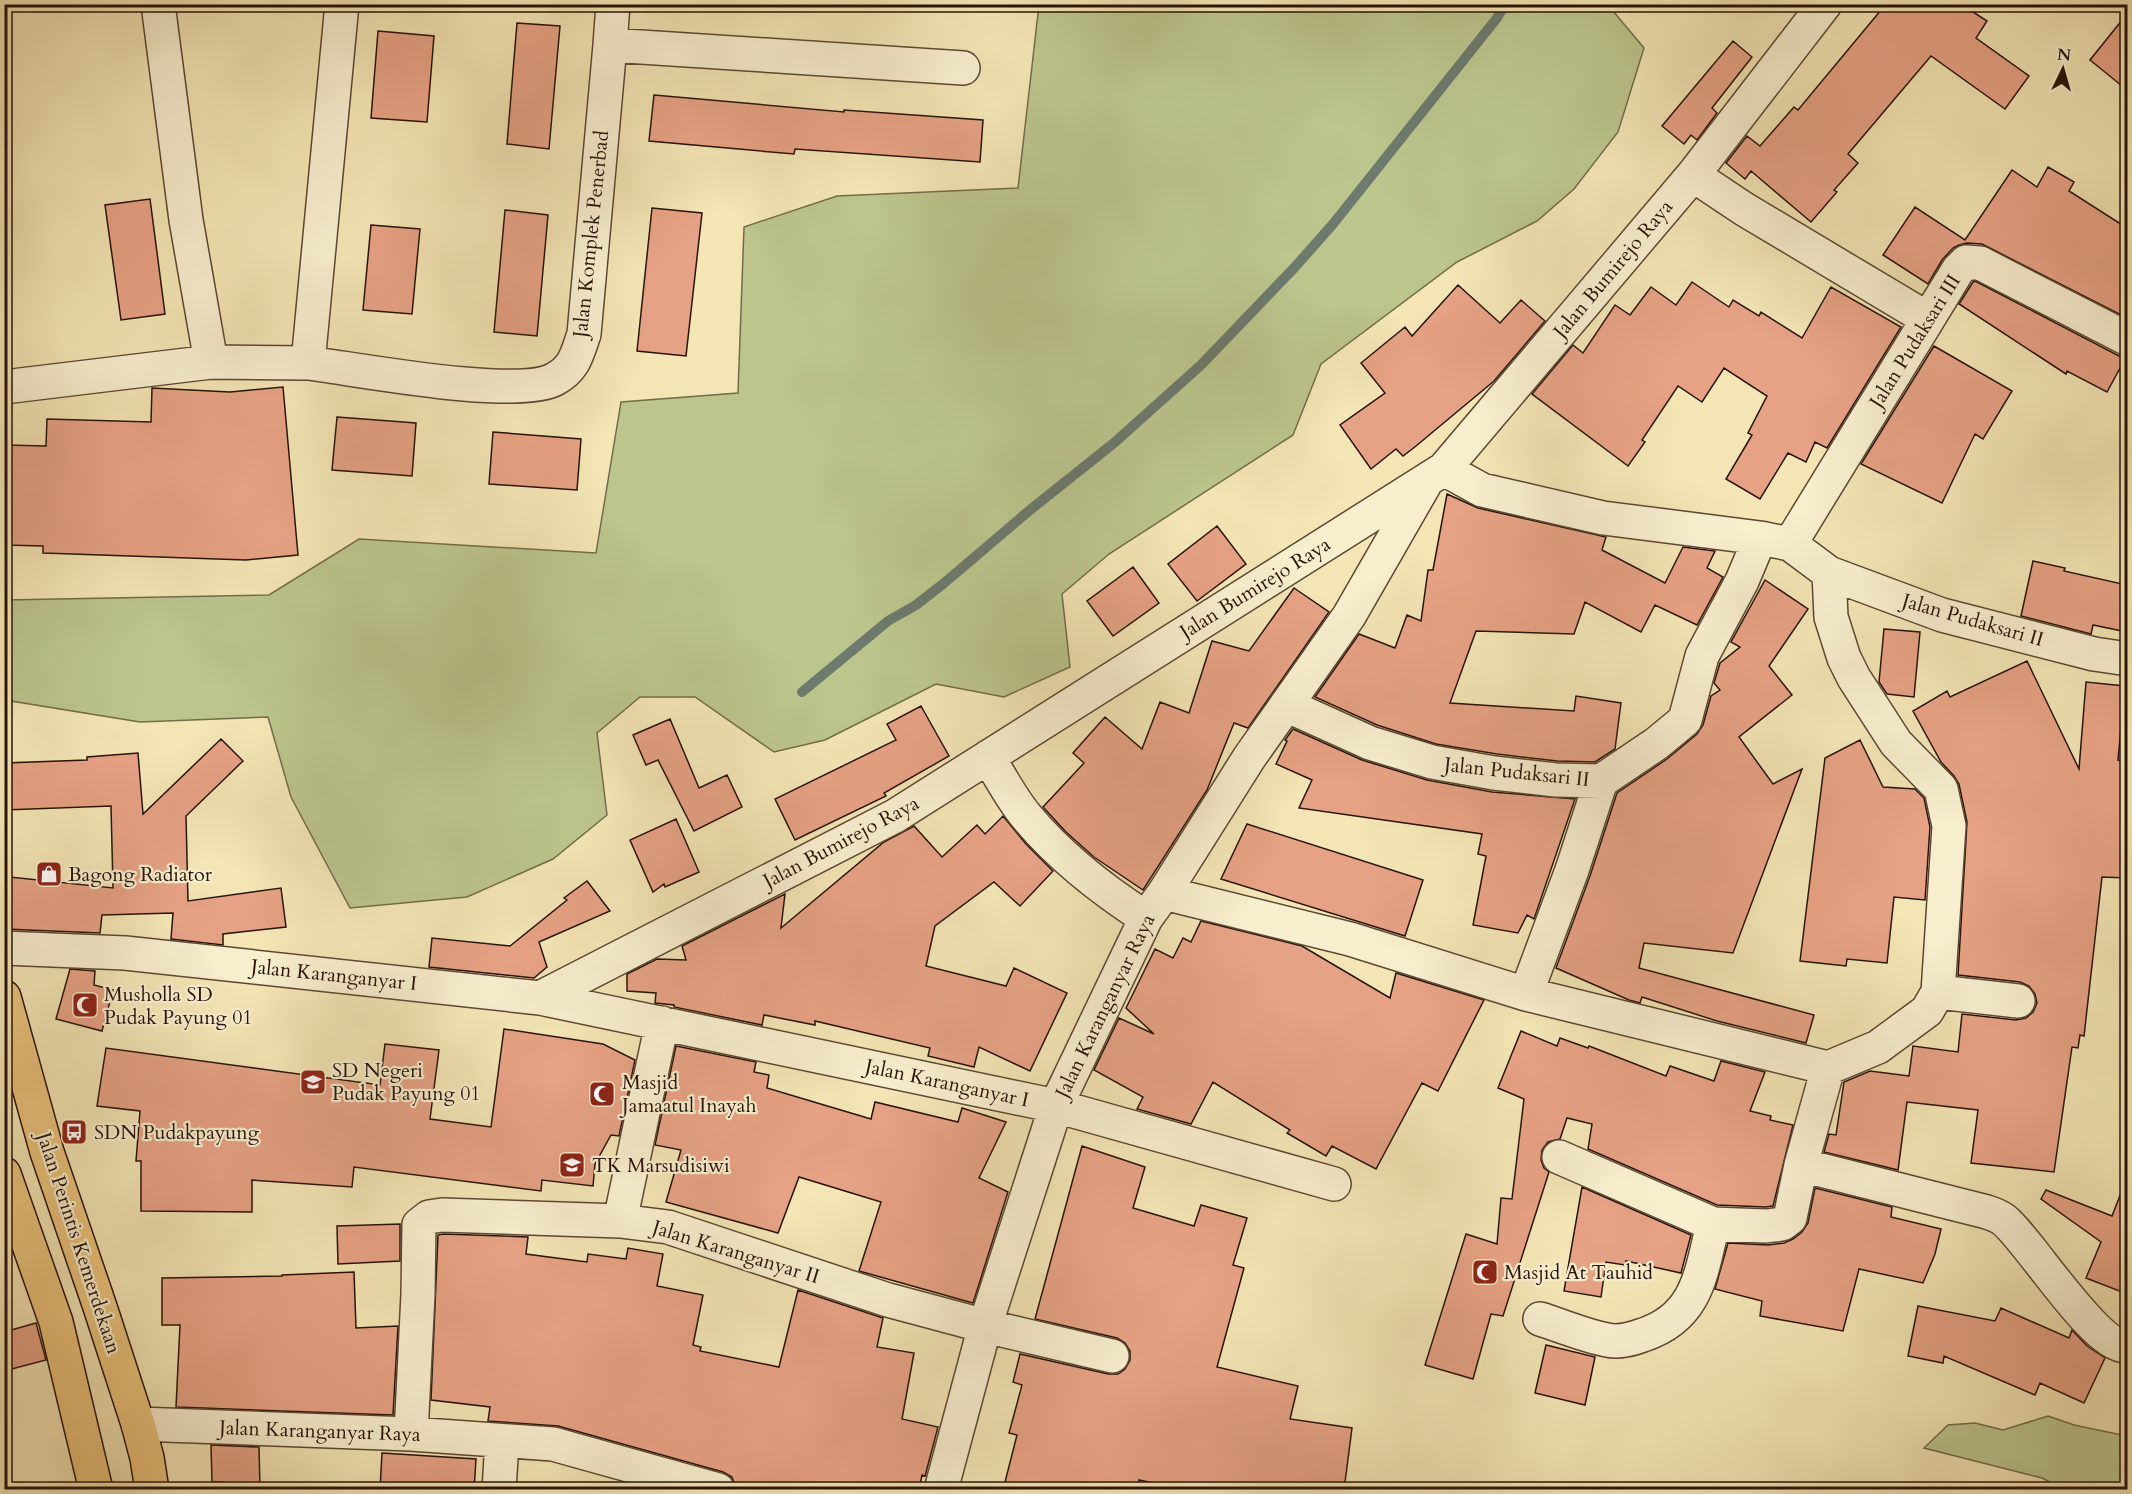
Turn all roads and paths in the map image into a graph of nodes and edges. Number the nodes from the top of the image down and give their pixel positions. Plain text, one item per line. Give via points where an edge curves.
1 (158, 4) edge
2 (342, 4) edge
3 (613, 4) edge
4 (1825, 4) edge
5 (610, 45) junction
6 (963, 68) dead end
7 (1693, 175) junction
8 (1928, 319) junction
9 (2127, 339) edge
10 (211, 362) junction
11 (308, 363) junction
12 (4, 387) edge
13 (1436, 473) junction
14 (1775, 541) junction
15 (1829, 573) junction
16 (2127, 659) edge
17 (1286, 705) junction
18 (988, 757) junction
19 (1601, 781) junction
20 (1155, 906) junction
21 (4, 948) edge
22 (1938, 993) junction
23 (1526, 994) junction
24 (4, 997) edge
25 (540, 998) junction
26 (2018, 1001) dead end
27 (662, 1023) junction
28 (1828, 1068) junction
29 (1056, 1106) junction
30 (1559, 1157) dead end
31 (1801, 1165) junction
32 (4, 1174) edge
33 (1334, 1184) dead end
34 (620, 1221) junction
35 (1713, 1224) junction
36 (1540, 1318) dead end
37 (985, 1326) junction
38 (2127, 1346) edge
39 (1112, 1356) dead end
40 (138, 1424) junction
41 (411, 1434) junction
42 (502, 1441) junction
43 (96, 1490) edge
44 (152, 1490) edge
45 (499, 1490) edge
46 (718, 1490) edge
47 (941, 1490) edge

1 - 10 street via 186,220
2 - 11 street
3 - 5 street, Jalan Komplek Penerbad
4 - 7 street, Jalan Bumirejo Raya
5 - 6 street
5 - 11 street, Jalan Komplek Penerbad via 584,334 573,366 555,380 536,386 514,386 472,385
7 - 8 street
7 - 13 street, Jalan Bumirejo Raya
8 - 9 street, Jalan Pudaksari III via 1958,270 1966,262 1980,263
8 - 14 street, Jalan Pudaksari III
10 - 11 street, Jalan Komplek Penerbad
10 - 12 street, Jalan Komplek Penerbad
13 - 14 street, Jalan Pudaksari II via 1482,489 1603,518
13 - 17 street, Jalan Karanganyar Raya via 1349,616
13 - 18 street, Jalan Bumirejo Raya
14 - 15 street, Jalan Pudaksari II
14 - 19 street, Jalan Pudaksari II via 1742,581 1702,656 1685,720
15 - 16 street, Jalan Pudaksari II via 1942,615
15 - 22 street via 1831,617 1854,678 1896,743 1941,789 1949,826
17 - 19 street, Jalan Pudaksari II via 1370,742 1432,762 1556,780
17 - 20 street, Jalan Karanganyar Raya
18 - 20 street via 1025,814 1070,862 1108,893
18 - 25 street, Jalan Bumirejo Raya via 895,816
19 - 23 street
20 - 23 street via 1350,939
20 - 29 street, Jalan Karanganyar Raya
21 - 25 street, Jalan Karanganyar I via 125,953
22 - 26 street
22 - 28 street via 1927,1011 1878,1047
23 - 28 street
24 - 40 highway, Jalan Perintis Kemerdekaan via 46,1152
25 - 27 street, Jalan Karanganyar I
27 - 29 street, Jalan Karanganyar I
27 - 34 street
28 - 31 street
29 - 33 street, Jalan Karanganyar I
29 - 37 street, Jalan Karanganyar Raya
30 - 35 street
31 - 35 street via 1790,1218 1782,1224
31 - 38 street via 2002,1218 2106,1338
32 - 43 highway via 56,1322
34 - 37 street, Jalan Karanganyar II via 668,1227 888,1300
34 - 41 street, Jalan Karanganyar II via 442,1215 429,1217 419,1225
35 - 36 street via 1691,1300 1676,1318 1656,1331 1629,1340 1608,1341
37 - 39 street, Jalan Karanganyar II
37 - 47 street, Jalan Karanganyar Raya
40 - 41 street, Jalan Karanganyar Raya
40 - 44 highway, Jalan Perintis Kemerdekaan
41 - 42 street, Jalan Karanganyar Raya
42 - 45 street
42 - 46 street, Jalan Karanganyar Raya via 553,1444

